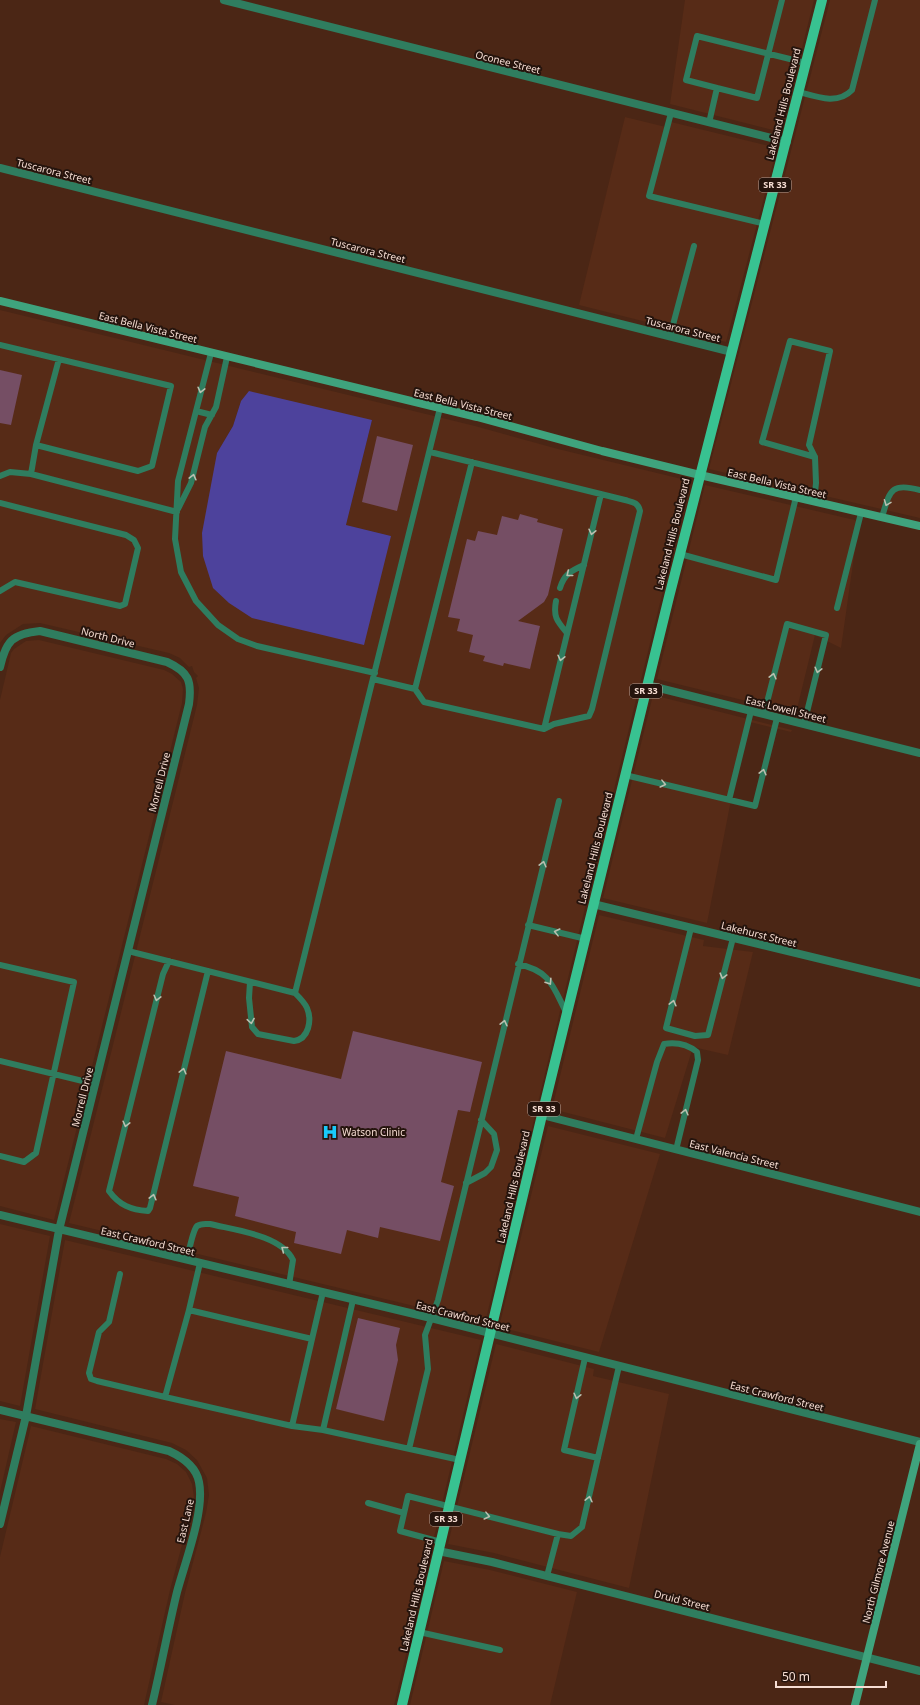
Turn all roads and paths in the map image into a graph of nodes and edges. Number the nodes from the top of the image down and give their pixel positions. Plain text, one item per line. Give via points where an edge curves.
1 (224, 0) edge
2 (782, 0) edge
3 (822, 0) edge
4 (875, 0) edge
5 (768, 53) junction
6 (806, 63) junction
7 (717, 88) junction
8 (799, 92) junction
9 (671, 113) junction
10 (709, 123) junction
11 (787, 142) junction
12 (0, 168) edge
13 (765, 224) junction
14 (694, 246) dead end
15 (0, 301) edge
16 (670, 336) junction
17 (0, 345) edge
18 (732, 352) junction
19 (211, 353) junction
20 (227, 357) junction
21 (59, 359) junction
22 (440, 408) junction
23 (196, 411) junction
24 (212, 414) junction
25 (36, 445) junction
26 (430, 452) junction
27 (815, 456) junction
28 (472, 462) junction
29 (31, 474) junction
30 (700, 475) junction
31 (0, 476) edge
32 (920, 490) edge
33 (601, 494) junction
34 (796, 497) junction
35 (814, 502) junction
36 (0, 503) edge
37 (177, 512) junction
38 (861, 513) junction
39 (882, 517) junction
40 (920, 526) edge
41 (680, 554) junction
42 (584, 565) junction
43 (560, 588) dead end
44 (0, 591) edge
45 (556, 601) dead end
46 (837, 608) dead end
47 (567, 633) junction
48 (0, 668) edge
49 (374, 676) junction
50 (187, 677) joint
51 (647, 685) junction
52 (415, 689) junction
53 (751, 711) junction
54 (764, 714) junction
55 (777, 718) junction
56 (804, 724) junction
57 (544, 729) junction
58 (920, 753) edge
59 (625, 774) junction
60 (729, 800) junction
61 (559, 801) dead end
62 (593, 904) junction
63 (528, 924) junction
64 (691, 928) junction
65 (733, 938) junction
66 (586, 939) junction
67 (128, 951) junction
68 (169, 961) junction
69 (518, 964) junction
70 (0, 965) edge
71 (208, 971) junction
72 (250, 982) junction
73 (920, 984) edge
74 (295, 993) junction
75 (567, 1014) junction
76 (0, 1061) edge
77 (54, 1074) junction
78 (95, 1084) junction
79 (542, 1116) junction
80 (481, 1120) junction
81 (636, 1139) junction
82 (676, 1150) junction
83 (0, 1156) edge
84 (466, 1183) junction
85 (920, 1212) edge
86 (0, 1215) edge
87 (59, 1230) junction
88 (188, 1260) junction
89 (200, 1263) junction
90 (120, 1274) dead end
91 (289, 1285) junction
92 (323, 1292) junction
93 (353, 1300) junction
94 (190, 1310) junction
95 (431, 1318) junction
96 (490, 1334) junction
97 (312, 1339) junction
98 (585, 1358) junction
99 (619, 1366) junction
100 (165, 1397) junction
101 (0, 1410) edge
102 (26, 1416) junction
103 (292, 1426) junction
104 (323, 1430) junction
105 (920, 1443) edge
106 (409, 1448) junction
107 (598, 1458) junction
108 (460, 1460) junction
109 (368, 1503) dead end
110 (449, 1506) junction
111 (404, 1513) junction
112 (0, 1524) edge
113 (558, 1534) junction
114 (440, 1547) junction
115 (547, 1576) junction
116 (419, 1632) junction
117 (500, 1650) dead end
118 (867, 1658) junction
119 (920, 1671) edge
120 (152, 1705) edge
121 (402, 1705) edge
122 (855, 1705) edge

1 - 9 street, Oconee Street
2 - 5 lane
3 - 6 main road, Lakeland Hills Boulevard / SR 33
4 - 8 lane via 852,90 843,98 822,98
5 - 6 lane
5 - 7 lane via 757,98
5 - 7 lane via 697,36 686,80
6 - 8 main road, Lakeland Hills Boulevard / SR 33
7 - 10 lane
8 - 11 main road, Lakeland Hills Boulevard / SR 33
9 - 10 street, Oconee Street
9 - 13 lane via 649,196
10 - 11 street, Oconee Street
11 - 13 main road, Lakeland Hills Boulevard / SR 33
12 - 16 street, Tuscarora Street
13 - 18 main road, Lakeland Hills Boulevard / SR 33
14 - 16 lane
15 - 19 street, East Bella Vista Street
16 - 18 street, Tuscarora Street
17 - 21 lane
18 - 30 main road, Lakeland Hills Boulevard / SR 33
19 - 20 street, East Bella Vista Street
19 -> 23 lane
20 - 22 street, East Bella Vista Street
20 - 24 lane
21 - 25 lane
21 - 25 lane via 171,386 152,466 138,470
22 - 26 lane
22 - 30 street, East Bella Vista Street
23 - 24 lane
23 - 37 lane via 178,481
37 -> 24 lane via 191,483 205,428
25 - 29 lane
26 - 28 lane
26 - 49 lane
27 - 27 lane via 809,445 830,351 790,341 762,442
27 - 35 lane
28 - 33 lane
28 - 52 lane
29 - 31 lane via 10,472
29 - 37 lane
30 - 34 street, East Bella Vista Street
30 - 41 main road, Lakeland Hills Boulevard / SR 33
32 -> 39 lane via 907,486 895,488
33 -> 42 lane
33 - 57 lane via 635,503 640,511 589,716 554,724
34 - 35 street, East Bella Vista Street
34 - 41 lane via 776,580
35 - 38 street, East Bella Vista Street
36 - 44 lane via 126,535 134,540 138,548 125,604 120,606 15,582
37 - 49 lane via 174,539 181,572 196,601 218,625 238,639 257,646
38 - 39 street, East Bella Vista Street
38 - 46 lane
39 - 40 street, East Bella Vista Street
41 - 51 main road, Lakeland Hills Boulevard / SR 33
42 -> 43 lane via 569,572
42 - 47 lane
45 - 47 lane via 554,612 557,621
47 -> 57 lane
48 - 50 street, North Drive via 4,650 10,642 24,633 40,631 167,662 176,666
49 - 52 lane
49 - 74 lane
50 - 67 street, Morrell Drive via 191,688 189,704
51 - 53 street, East Lowell Street
51 - 59 main road, Lakeland Hills Boulevard / SR 33
52 - 57 lane via 424,702
53 - 54 street, East Lowell Street
53 - 60 lane
54 - 55 street, East Lowell Street
54 -> 56 lane via 787,624 826,635
55 - 56 street, East Lowell Street
60 -> 55 lane via 755,806
56 - 58 street, East Lowell Street
59 -> 60 lane
59 - 62 main road, Lakeland Hills Boulevard / SR 33
63 -> 61 lane
62 - 64 street, Lakehurst Street
62 - 66 main road, Lakeland Hills Boulevard / SR 33
66 -> 63 lane
63 - 69 lane
64 - 65 street, Lakehurst Street
65 -> 64 lane via 708,1035 695,1036 666,1028
65 - 73 street, Lakehurst Street
66 - 75 main road, Lakeland Hills Boulevard / SR 33
67 - 68 lane
67 - 78 street, Morrell Drive
68 - 71 lane
68 -> 71 lane via 163,974 109,1192 116,1201 140,1210 148,1211 150,1208
69 -> 75 lane via 529,966 548,978
80 -> 69 lane
70 - 77 lane via 74,982
71 - 72 lane
72 - 74 lane
72 -> 74 lane via 252,1027 258,1034 294,1041 299,1041 306,1034 310,1021 307,1007
75 - 79 main road, Lakeland Hills Boulevard / SR 33
76 - 77 lane
77 - 78 lane
77 - 83 lane via 36,1153 24,1162
78 - 87 street, Morrell Drive
79 - 81 street, East Valencia Street
79 - 96 main road, Lakeland Hills Boulevard / SR 33
80 - 84 lane
80 - 84 lane via 494,1134 497,1150 488,1170
81 - 82 street, East Valencia Street
82 -> 81 lane via 698,1060 697,1052 673,1042 664,1044 656,1062
82 - 85 street, East Valencia Street
84 - 95 lane via 438,1300
86 - 87 street, East Crawford Street
87 - 88 street, East Crawford Street
87 - 102 street, Morrell Drive
88 - 89 street, East Crawford Street
91 -> 88 lane via 293,1260 285,1248 271,1240 210,1224 203,1224 195,1230
89 - 91 street, East Crawford Street
89 - 94 lane
90 - 100 lane via 109,1322 98,1332 90,1376 97,1381
91 - 92 street, East Crawford Street
92 - 93 street, East Crawford Street
92 - 97 lane
93 - 95 street, East Crawford Street
93 - 104 lane
94 - 97 lane
94 - 100 lane
95 - 96 street, East Crawford Street
95 - 106 lane via 425,1335 428,1369
96 - 98 street, East Crawford Street
96 - 108 main road, Lakeland Hills Boulevard / SR 33
97 - 103 lane
98 - 99 street, East Crawford Street
98 -> 107 lane via 564,1450
99 - 105 street, East Crawford Street
99 - 107 lane
100 - 103 lane
101 - 102 street, East Lane
102 - 112 street, Morrell Drive
102 - 120 street, East Lane via 169,1451 192,1466 199,1480 199,1512
103 - 104 lane
104 - 106 lane
105 - 118 street, North Gilmore Avenue
106 - 108 lane
113 -> 107 lane via 571,1536 582,1527
108 - 110 main road, Lakeland Hills Boulevard / SR 33
109 - 111 lane
110 - 111 lane via 408,1496
110 -> 113 lane
110 - 114 main road, Lakeland Hills Boulevard / SR 33
111 - 114 lane via 400,1531
113 - 115 lane
114 - 115 street, Druid Street
114 - 116 main road, Lakeland Hills Boulevard / SR 33
115 - 118 street, Druid Street
116 - 117 lane
116 - 121 main road, Lakeland Hills Boulevard / SR 33
118 - 119 street, Druid Street
118 - 122 street, North Gilmore Avenue

